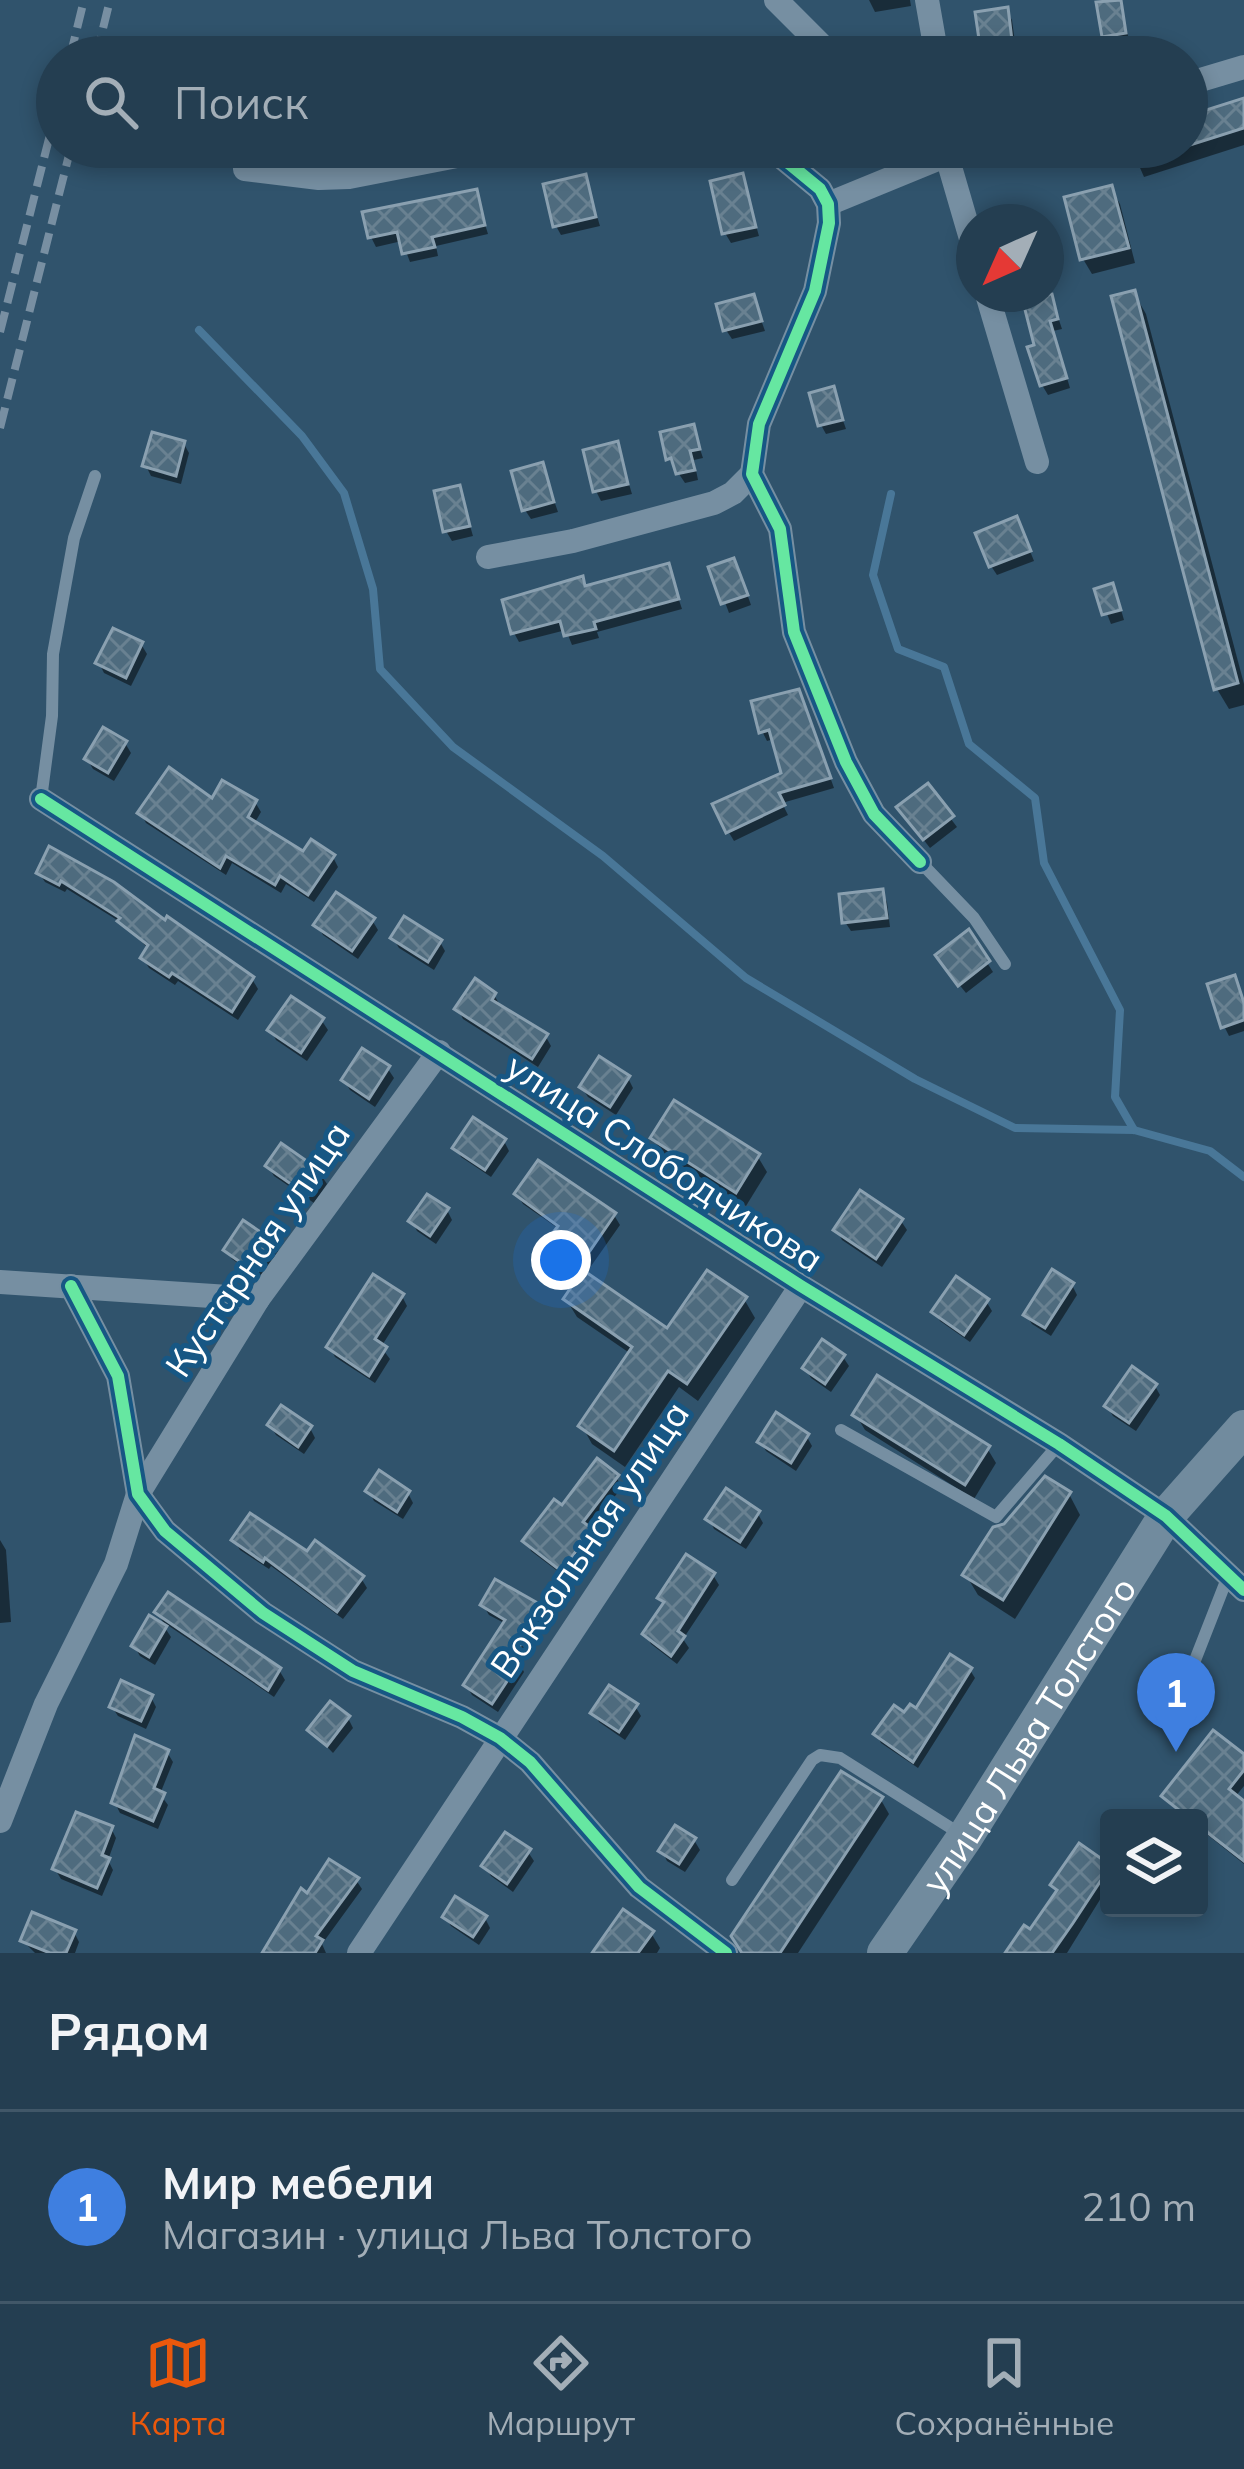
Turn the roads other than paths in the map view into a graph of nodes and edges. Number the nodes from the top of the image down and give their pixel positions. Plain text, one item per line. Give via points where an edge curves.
1 (776, 0) edge
2 (927, 0) edge
3 (812, 36) edge
4 (933, 36) edge
5 (1244, 68) edge
6 (1208, 78) edge
7 (395, 168) edge
8 (796, 168) edge
9 (907, 168) edge
10 (954, 168) edge
11 (245, 169) dead end
12 (828, 204) junction
13 (963, 204) edge
14 (992, 312) edge
15 (1037, 462) dead end
16 (752, 474) junction
17 (95, 476) dead end
18 (488, 556) dead end
19 (41, 799) joint
20 (923, 865) joint
21 (1005, 964) dead end
22 (439, 1052) junction
23 (0, 1282) edge
24 (71, 1286) junction
25 (801, 1286) junction
26 (258, 1299) junction
27 (1244, 1428) edge
28 (841, 1430) dead end
29 (1059, 1444) junction
30 (138, 1494) junction
31 (1166, 1516) junction
32 (1236, 1583) edge
33 (1174, 1714) dead end
34 (500, 1738) junction
35 (0, 1821) edge
36 (965, 1837) junction
37 (732, 1880) dead end
38 (359, 1953) edge
39 (726, 1953) edge
40 (885, 1953) edge

1 - 3 street
2 - 4 street
5 - 6 street
7 - 11 street via 319,178
8 - 12 street
9 - 12 street
10 - 13 street
12 - 16 street via 815,291 759,424
14 - 15 street
16 - 18 street via 714,503
16 - 20 street via 780,530 794,632 846,762 874,814
17 - 19 lane via 74,538 53,654
19 - 22 street, улица Слободчикова
20 - 21 lane via 974,917
22 - 25 street, улица Слободчикова
22 - 26 street, Кустарная улица
23 - 24 street
24 - 26 street
24 - 30 street via 118,1376
25 - 29 street, улица Слободчикова
25 - 34 street, Вокзальная улица
26 - 30 street, Кустарная улица
27 - 31 main road, улица Льва Толстого
28 - 29 lane via 996,1517
29 - 31 street, улица Слободчикова
30 - 34 street via 188,1553 263,1613 353,1671
30 - 35 street, Кустарная улица via 116,1564 46,1704
31 - 32 street, улица Слободчикова
31 - 36 main road, улица Льва Толстого
32 - 33 lane
34 - 38 street, Вокзальная улица
34 - 39 street via 639,1888
36 - 37 lane via 840,1758 820,1755
36 - 40 main road, улица Льва Толстого

